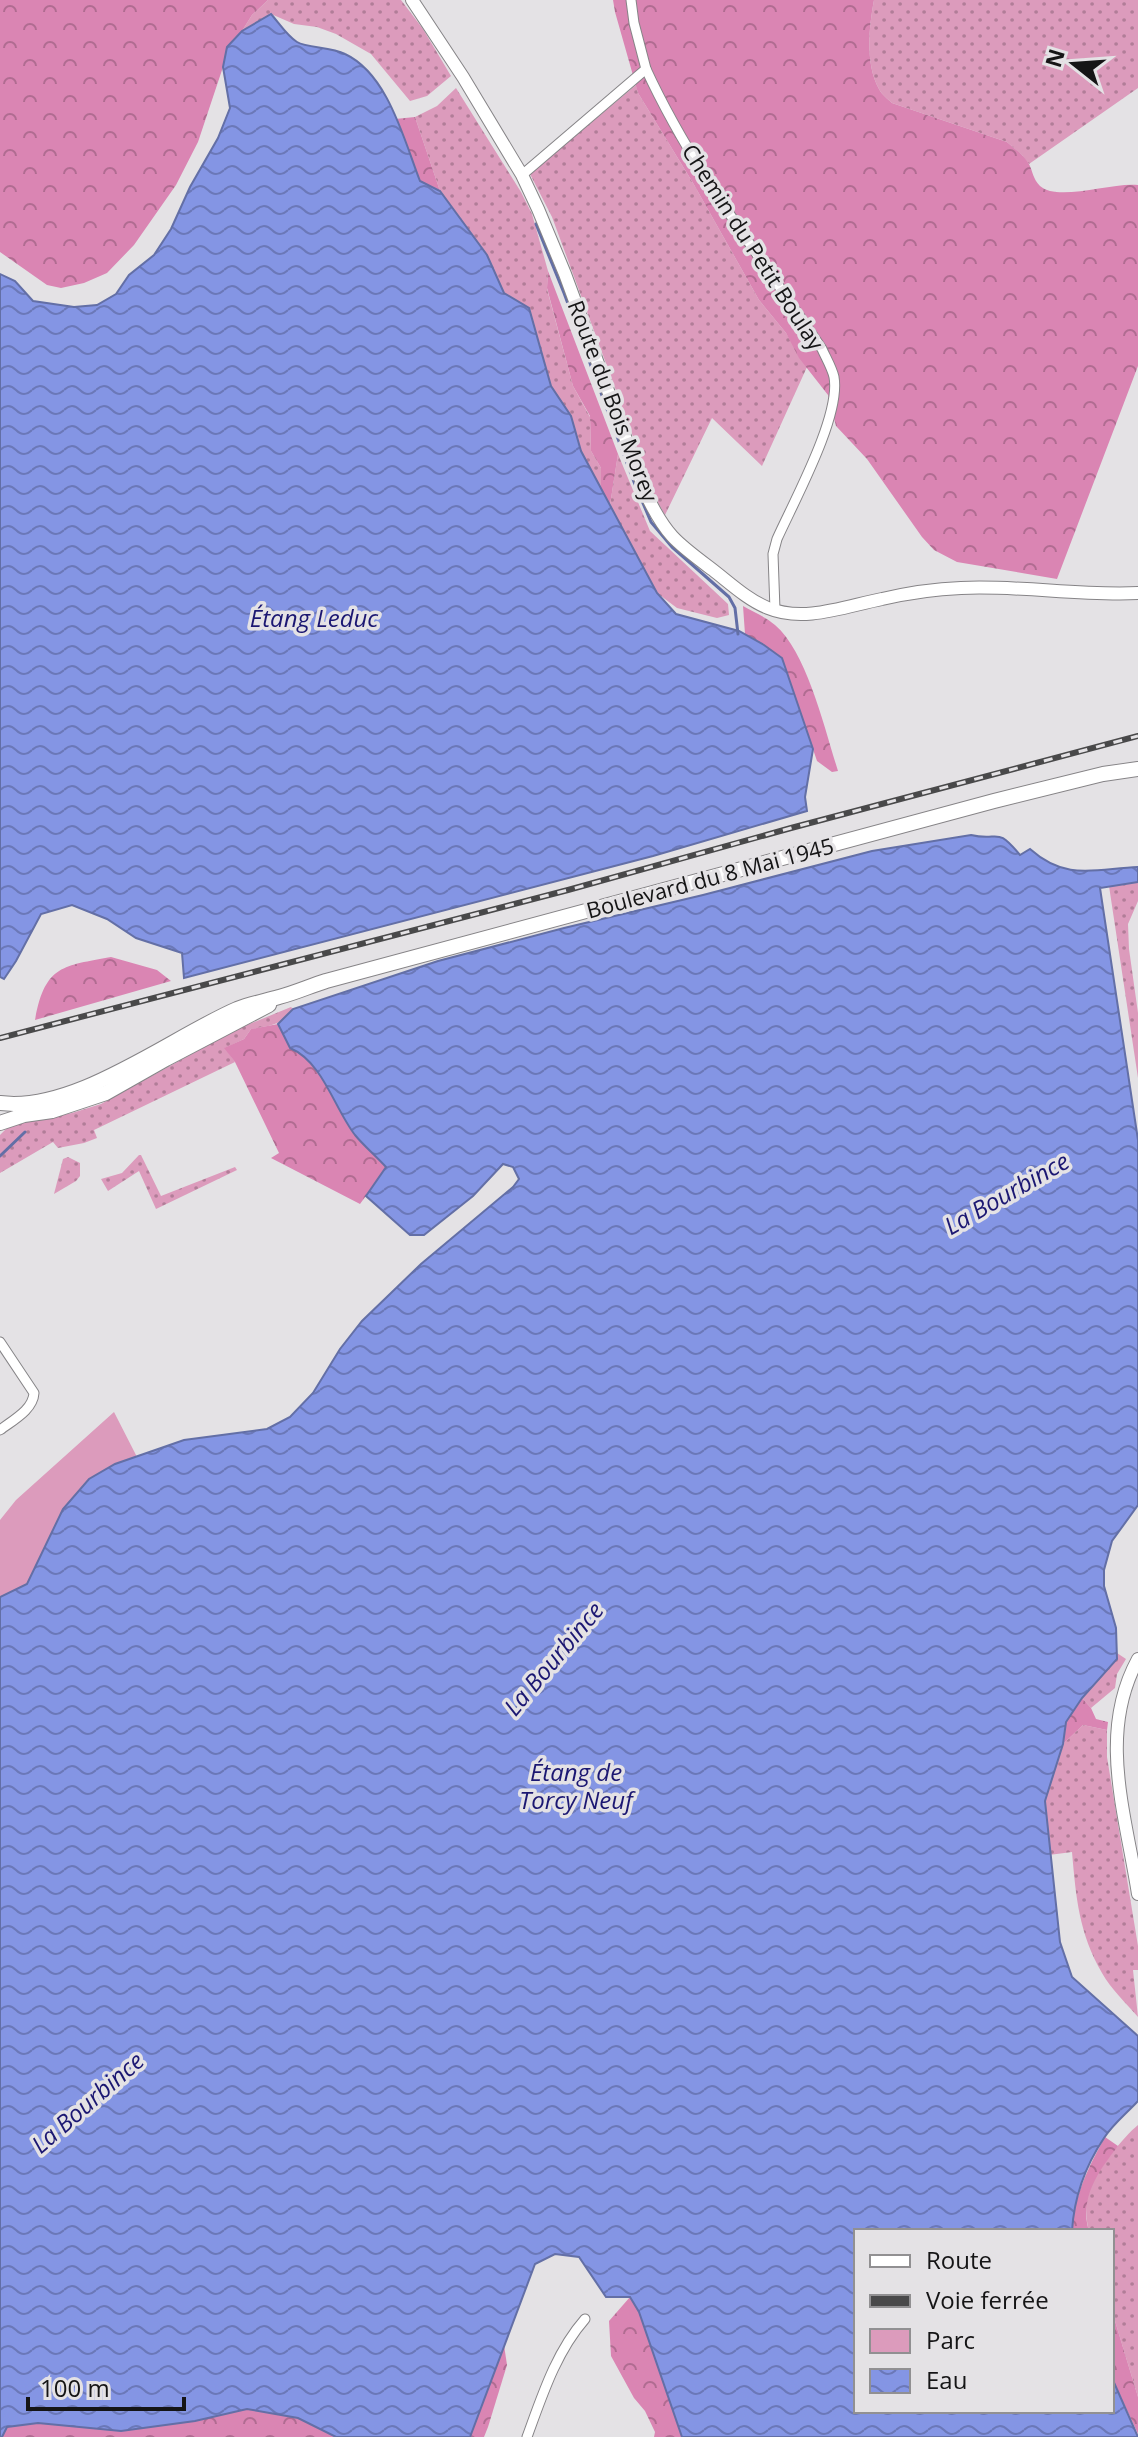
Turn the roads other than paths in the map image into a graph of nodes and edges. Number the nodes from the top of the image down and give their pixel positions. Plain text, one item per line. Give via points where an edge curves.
1 (412, 0) edge
2 (631, 0) edge
3 (646, 69) junction
4 (522, 175) junction
5 (1138, 593) edge
6 (775, 610) junction
7 (1138, 769) edge
8 (284, 996) junction
9 (0, 1103) edge
10 (0, 1123) edge
11 (0, 1342) edge
12 (0, 1430) edge
13 (1138, 1659) edge
14 (1138, 1894) edge
15 (585, 2319) dead end
16 (527, 2437) edge

1 - 4 street, Route du Bois Morey
2 - 3 street, Chemin du Petit Boulay
3 - 4 street
3 - 6 street, Chemin du Petit Boulay via 694,159 822,349 834,376 828,425 773,554
4 - 6 street, Route du Bois Morey via 659,522 673,540 749,598
5 - 6 street, Route du Bois Morey via 957,588 818,612
7 - 8 main road, Boulevard du 8 Mai 1945 via 994,801
8 - 9 main road, Boulevard du 8 Mai 1945 via 239,1009 125,1071 49,1098
8 - 10 main road, Boulevard du 8 Mai 1945 via 106,1093
11 - 12 street via 35,1397
13 - 14 street via 1121,1700 1116,1743
15 - 16 street via 548,2380

